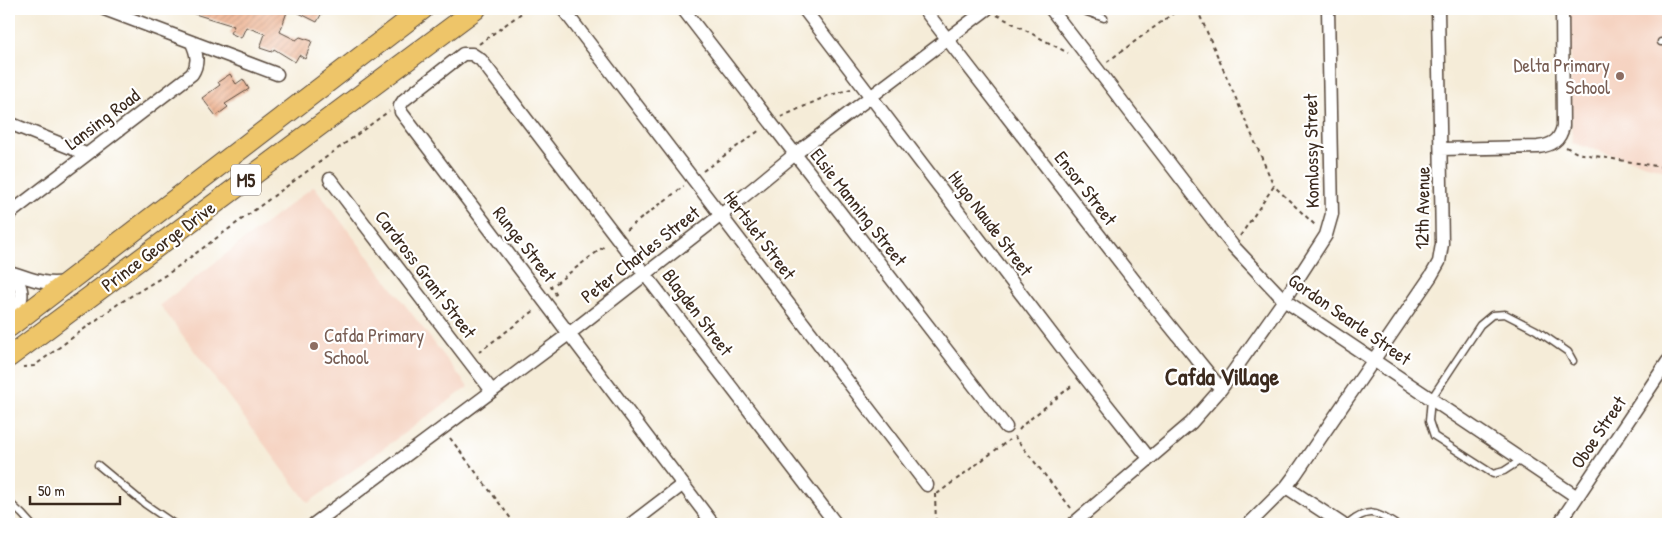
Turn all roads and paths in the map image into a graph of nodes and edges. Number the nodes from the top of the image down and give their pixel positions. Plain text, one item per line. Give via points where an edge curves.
1 (104, 9) edge
2 (423, 9) edge
3 (476, 9) edge
4 (527, 9) edge
5 (563, 9) edge
6 (683, 9) edge
7 (804, 9) edge
8 (924, 9) edge
9 (987, 9) edge
10 (1051, 9) edge
11 (1084, 9) edge
12 (1197, 9) edge
13 (1328, 9) edge
14 (1438, 9) edge
15 (1562, 9) edge
16 (1104, 18) dead end
17 (947, 39) junction
18 (192, 43) junction
19 (474, 50) junction
20 (277, 74) dead end
21 (863, 85) junction
22 (872, 97) junction
23 (393, 108) dead end
24 (771, 122) junction
25 (9, 124) edge
26 (1556, 142) junction
27 (1441, 149) junction
28 (86, 154) junction
29 (795, 154) junction
30 (1668, 168) edge
31 (330, 179) dead end
32 (693, 179) junction
33 (1274, 186) junction
34 (9, 214) edge
35 (721, 215) junction
36 (1326, 235) junction
37 (616, 237) junction
38 (1233, 246) junction
39 (9, 273) edge
40 (644, 273) junction
41 (68, 282) junction
42 (1284, 300) junction
43 (546, 303) junction
44 (10, 327) edge
45 (570, 333) junction
46 (458, 346) junction
47 (1373, 360) junction
48 (1668, 360) edge
49 (1573, 361) dead end
50 (12, 362) edge
51 (1084, 376) junction
52 (1221, 389) junction
53 (492, 391) junction
54 (1431, 398) junction
55 (442, 428) junction
56 (1010, 432) junction
57 (1149, 458) junction
58 (1521, 460) junction
59 (98, 465) dead end
60 (682, 484) junction
61 (1286, 487) junction
62 (931, 490) junction
63 (1577, 497) junction
64 (11, 504) dead end
65 (1076, 521) edge
66 (31, 524) edge
67 (174, 524) edge
68 (314, 524) edge
69 (515, 524) edge
70 (631, 524) edge
71 (713, 524) edge
72 (836, 524) edge
73 (936, 524) edge
74 (1249, 524) edge
75 (1342, 524) edge
76 (1348, 524) edge
77 (1395, 524) edge
78 (1559, 524) edge

1 - 18 street
2 - 41 main road, Prince George Drive / M5
3 - 50 main road, Prince George Drive / M5
4 - 19 path
5 - 32 street, Hertslet Street
6 - 24 street, Elsie Manning Street
7 - 21 street, Hugo Naude Street
8 - 17 street, Ensor Street
9 - 17 street, Peter Charles Street
10 - 38 street, Gordon Searle Street
11 - 16 lane
12 - 33 path
13 - 36 street, Komlossy Street via 1332,214
14 - 27 street, 12th Avenue
15 - 26 street via 1563,126
17 - 22 street, Peter Charles Street
17 - 52 street, Ensor Street
18 - 20 street
18 - 28 street, Lansing Road via 198,60 192,74
19 - 37 street, Blagden Street
19 - 43 street, Runge Street via 454,60 404,100 401,112
21 - 22 street, Hugo Naude Street
21 - 24 path via 827,96
22 - 29 street, Peter Charles Street
22 - 51 street, Hugo Naude Street
23 - 50 path via 175,269 118,304 34,366
24 - 29 street, Elsie Manning Street
24 - 32 path
25 - 28 street
26 - 27 street via 1538,147
26 - 30 path via 1577,153
27 - 47 street, 12th Avenue via 1442,244 1438,262
28 - 34 street, Lansing Road
29 - 35 street, Peter Charles Street
29 - 56 street, Elsie Manning Street
31 - 46 street, Cardross Grant Street
32 - 35 street, Hertslet Street
32 - 37 path
33 - 36 path
33 - 38 path
35 - 40 street, Peter Charles Street
35 - 62 street, Hertslet Street
36 - 42 street, Komlossy Street
37 - 40 street, Blagden Street
37 - 43 path via 551,287 556,294
38 - 42 street, Gordon Searle Street
39 - 41 street via 44,283
39 - 44 street via 22,291
40 - 45 street, Peter Charles Street
40 - 72 street, Blagden Street
41 - 44 main road, Prince George Drive / M5
42 - 47 street, Gordon Searle Street
42 - 52 street, Komlossy Street
43 - 45 street, Runge Street
43 - 46 path via 476,354
45 - 53 street, Peter Charles Street
45 - 60 street, Runge Street
46 - 53 street, Cardross Grant Street
47 - 54 street, Gordon Searle Street
47 - 61 street, 12th Avenue
48 - 63 street, Oboe Street
49 - 54 lane via 1568,352 1536,330 1506,314 1492,315 1480,325
51 - 56 path
51 - 57 street, Hugo Naude Street
52 - 57 street, Komlossy Street via 1191,423
53 - 55 street, Peter Charles Street
54 - 58 street, Gordon Searle Street
54 - 58 lane via 1429,421 1434,436 1493,474
55 - 68 street, Peter Charles Street
55 - 69 path
56 - 62 path
56 - 65 path
57 - 65 street, Komlossy Street
58 - 63 street, Gordon Searle Street
59 - 67 lane
60 - 70 street
60 - 71 street, Runge Street
61 - 74 street, 12th Avenue
61 - 75 street
62 - 73 path
63 - 78 street, Oboe Street
64 - 66 lane
76 - 77 lane via 1359,516 1374,512

